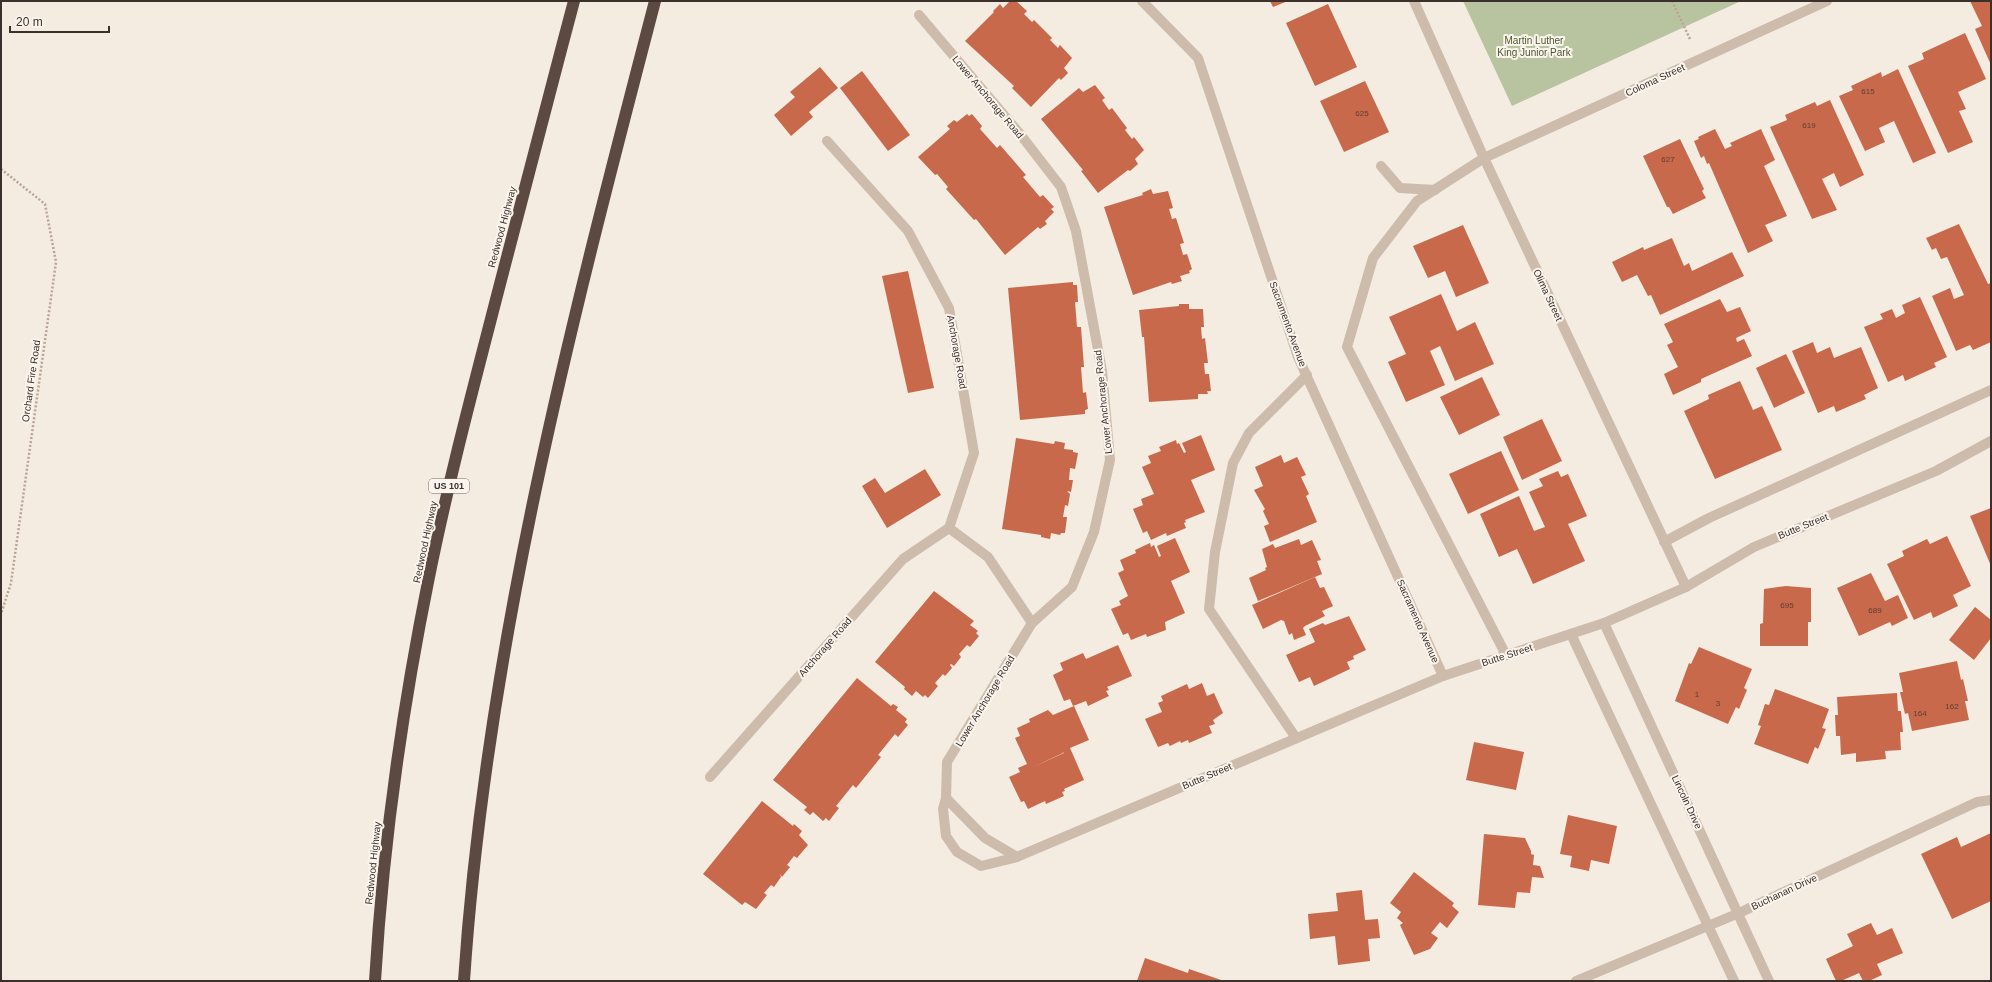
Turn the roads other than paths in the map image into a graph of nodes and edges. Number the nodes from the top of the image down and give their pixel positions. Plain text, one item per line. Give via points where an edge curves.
1 (574, 1) edge
2 (655, 1) edge
3 (1142, 1) edge
4 (1414, 1) edge
5 (1827, 1) edge
6 (919, 15) dead end
7 (826, 141) dead end
8 (1484, 158) junction
9 (1381, 166) dead end
10 (1435, 190) junction
11 (1307, 375) junction
12 (1991, 390) edge
13 (1991, 441) edge
14 (949, 528) junction
15 (1664, 542) junction
16 (1686, 587) junction
17 (1032, 624) junction
18 (1604, 624) junction
19 (1571, 634) junction
20 (1506, 655) junction
21 (1443, 676) junction
22 (1296, 738) junction
23 (710, 777) dead end
24 (946, 798) junction
25 (1991, 800) edge
26 (1017, 857) junction
27 (1739, 913) junction
28 (1707, 926) junction
29 (375, 981) edge
30 (464, 981) edge
31 (1576, 981) edge
32 (1734, 981) edge
33 (1769, 981) edge

1 - 29 highway, Redwood Highway / US 101 via 461,436 429,578 393,792 384,864
2 - 30 highway via 576,313 516,589 488,747 472,873
3 - 11 street, Sacramento Avenue via 1198,58 1298,357
4 - 8 street, Olima Street
5 - 8 street, Coloma Street
6 - 17 street, Lower Anchorage Road via 1020,134 1061,188 1078,239 1102,371 1110,460 1094,532 1072,587
7 - 14 street, Anchorage Road via 908,231 949,308 974,453
8 - 10 street, Coloma Street
8 - 15 street, Olima Street
9 - 10 street via 1400,188
10 - 20 street, Coloma Street via 1417,201 1373,258 1347,347
11 - 21 street, Sacramento Avenue
11 - 22 street via 1249,433 1233,462 1215,552 1209,609
12 - 15 street via 1709,518
13 - 16 street, Butte Street via 1936,472 1754,547
14 - 17 street via 988,557
14 - 23 street, Anchorage Road via 903,559
15 - 16 street, Olima Street
16 - 18 street, Butte Street
17 - 24 street, Lower Anchorage Road via 947,762
18 - 19 street, Butte Street
18 - 27 street, Lincoln Drive
19 - 20 street, Butte Street
19 - 28 street
20 - 21 street, Butte Street
21 - 22 street, Butte Street
22 - 26 street, Butte Street
24 - 26 street via 985,838
24 - 26 street, Lower Anchorage Road via 943,809 946,836 957,852 982,866
25 - 27 street, Buchanan Drive via 1977,802
27 - 28 street, Buchanan Drive
27 - 33 street, Lincoln Drive
28 - 31 street, Buchanan Drive
28 - 32 street

